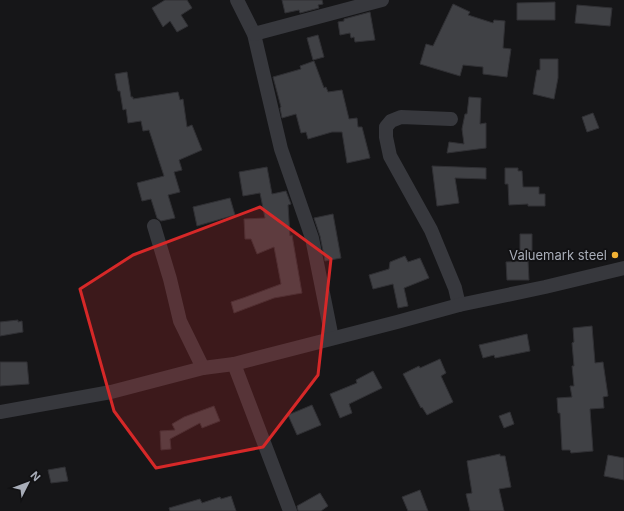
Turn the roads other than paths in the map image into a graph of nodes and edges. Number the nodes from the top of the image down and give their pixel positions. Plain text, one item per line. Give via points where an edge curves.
1 (237, 0) edge
2 (382, 0) edge
3 (254, 34) junction
4 (451, 119) dead end
5 (154, 226) dead end
6 (624, 268) edge
7 (459, 305) junction
8 (332, 338) junction
9 (234, 364) junction
10 (203, 368) junction
11 (0, 412) edge
12 (290, 511) edge

1 - 3 street
2 - 3 street
3 - 8 street via 282,149 312,238
4 - 7 street via 401,117 391,120 386,127 386,137 390,156 431,230 455,288
5 - 10 street via 180,321
6 - 7 street
7 - 8 street
8 - 9 street
9 - 10 street
9 - 12 street
10 - 11 street via 111,392

